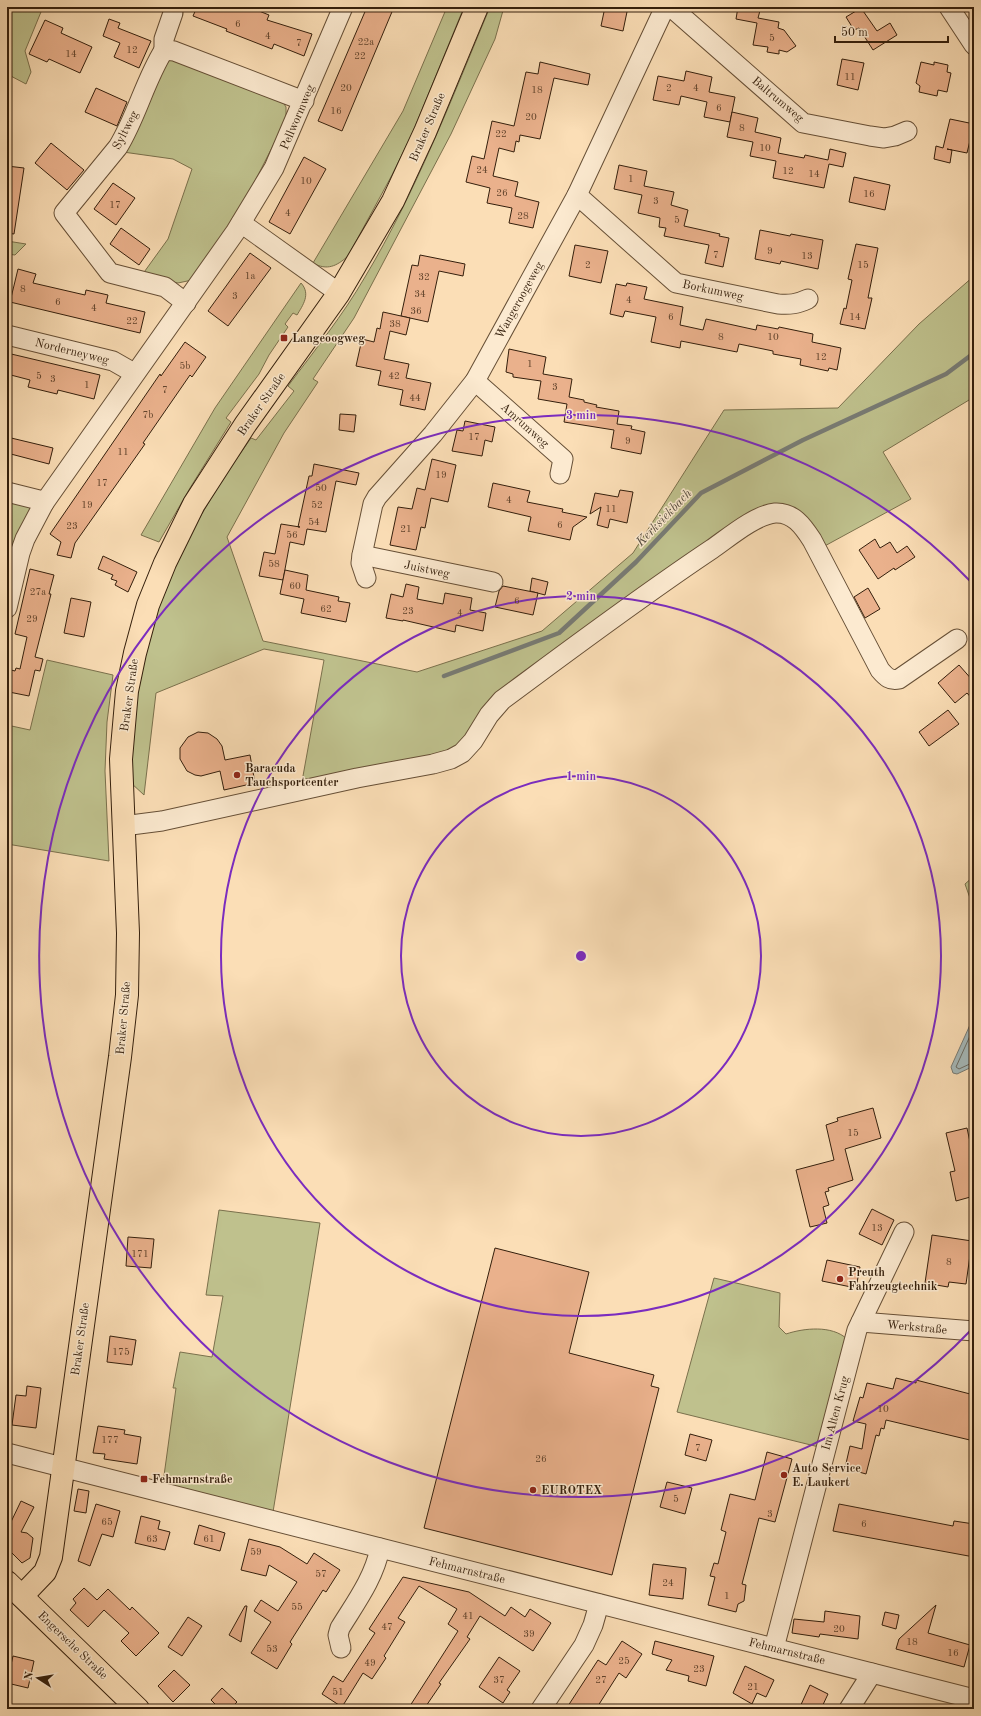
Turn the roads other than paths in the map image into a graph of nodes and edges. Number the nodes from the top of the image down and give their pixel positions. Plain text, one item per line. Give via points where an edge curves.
1 (343, 7) edge
2 (476, 7) edge
3 (665, 7) edge
4 (671, 7) edge
5 (949, 7) edge
6 (173, 13) dead end
7 (974, 45) edge
8 (164, 50) junction
9 (304, 101) junction
10 (907, 131) dead end
11 (577, 195) junction
12 (241, 223) junction
13 (339, 293) junction
14 (808, 299) dead end
15 (186, 303) junction
16 (7, 335) edge
17 (134, 373) junction
18 (475, 381) junction
19 (560, 474) dead end
20 (7, 492) edge
21 (44, 503) junction
22 (362, 555) junction
23 (366, 578) dead end
24 (493, 582) dead end
25 (7, 608) edge
26 (957, 640) dead end
27 (123, 826) junction
28 (904, 1232) dead end
29 (860, 1322) junction
30 (974, 1331) edge
31 (7, 1453) edge
32 (62, 1468) junction
33 (380, 1548) junction
34 (14, 1589) edge
35 (599, 1604) junction
36 (341, 1648) dead end
37 (774, 1648) junction
38 (872, 1672) junction
39 (974, 1699) edge
40 (138, 1709) edge
41 (541, 1709) edge
42 (849, 1709) edge

1 - 9 street, Pellwormweg
2 - 13 main road, Braker Straße via 410,166 383,219
3 - 11 street, Wangeroogeweg
4 - 10 street, Baltrumweg via 803,123 884,138
5 - 7 street
6 - 8 street via 164,39
8 - 9 street via 174,51
8 - 15 street, Syltweg via 155,64 126,135 64,213 110,273 165,287
9 - 12 street, Pellwormweg via 274,168
11 - 14 street, Borkumweg via 676,283 778,304 798,304
11 - 18 street, Wangeroogeweg
12 - 13 street
12 - 15 street
13 - 27 main road, Braker Straße via 245,425 194,504 165,563 148,605 127,691 121,759
15 - 17 street
16 - 17 street, Norderneyweg via 113,361
17 - 21 street
18 - 19 street, Amrumweg via 563,459
18 - 22 street, Wangeroogeweg via 438,429 377,497 373,504
20 - 21 street
21 - 25 street via 20,553
22 - 23 street, Wangeroogeweg via 361,563
22 - 24 street, Juistweg
26 - 27 street via 899,679 885,676 802,524 792,517 775,513 763,516 667,579 502,700 473,741 462,753 450,759 162,821
27 - 32 main road, Braker Straße via 128,933 126,1001
28 - 29 street, Im Alten Krug
29 - 30 street, Werkstraße
29 - 37 street, Im Alten Krug
31 - 32 street
32 - 33 street, Fehmarnstraße
32 - 34 main road, Braker Straße via 49,1566 41,1578
33 - 35 street, Fehmarnstraße
33 - 36 street via 371,1578 340,1628 338,1635
34 - 40 main road, Engersche Straße
35 - 37 street, Fehmarnstraße
35 - 41 street via 584,1645
37 - 38 street, Fehmarnstraße
38 - 39 street, Fehmarnstraße
38 - 42 street

